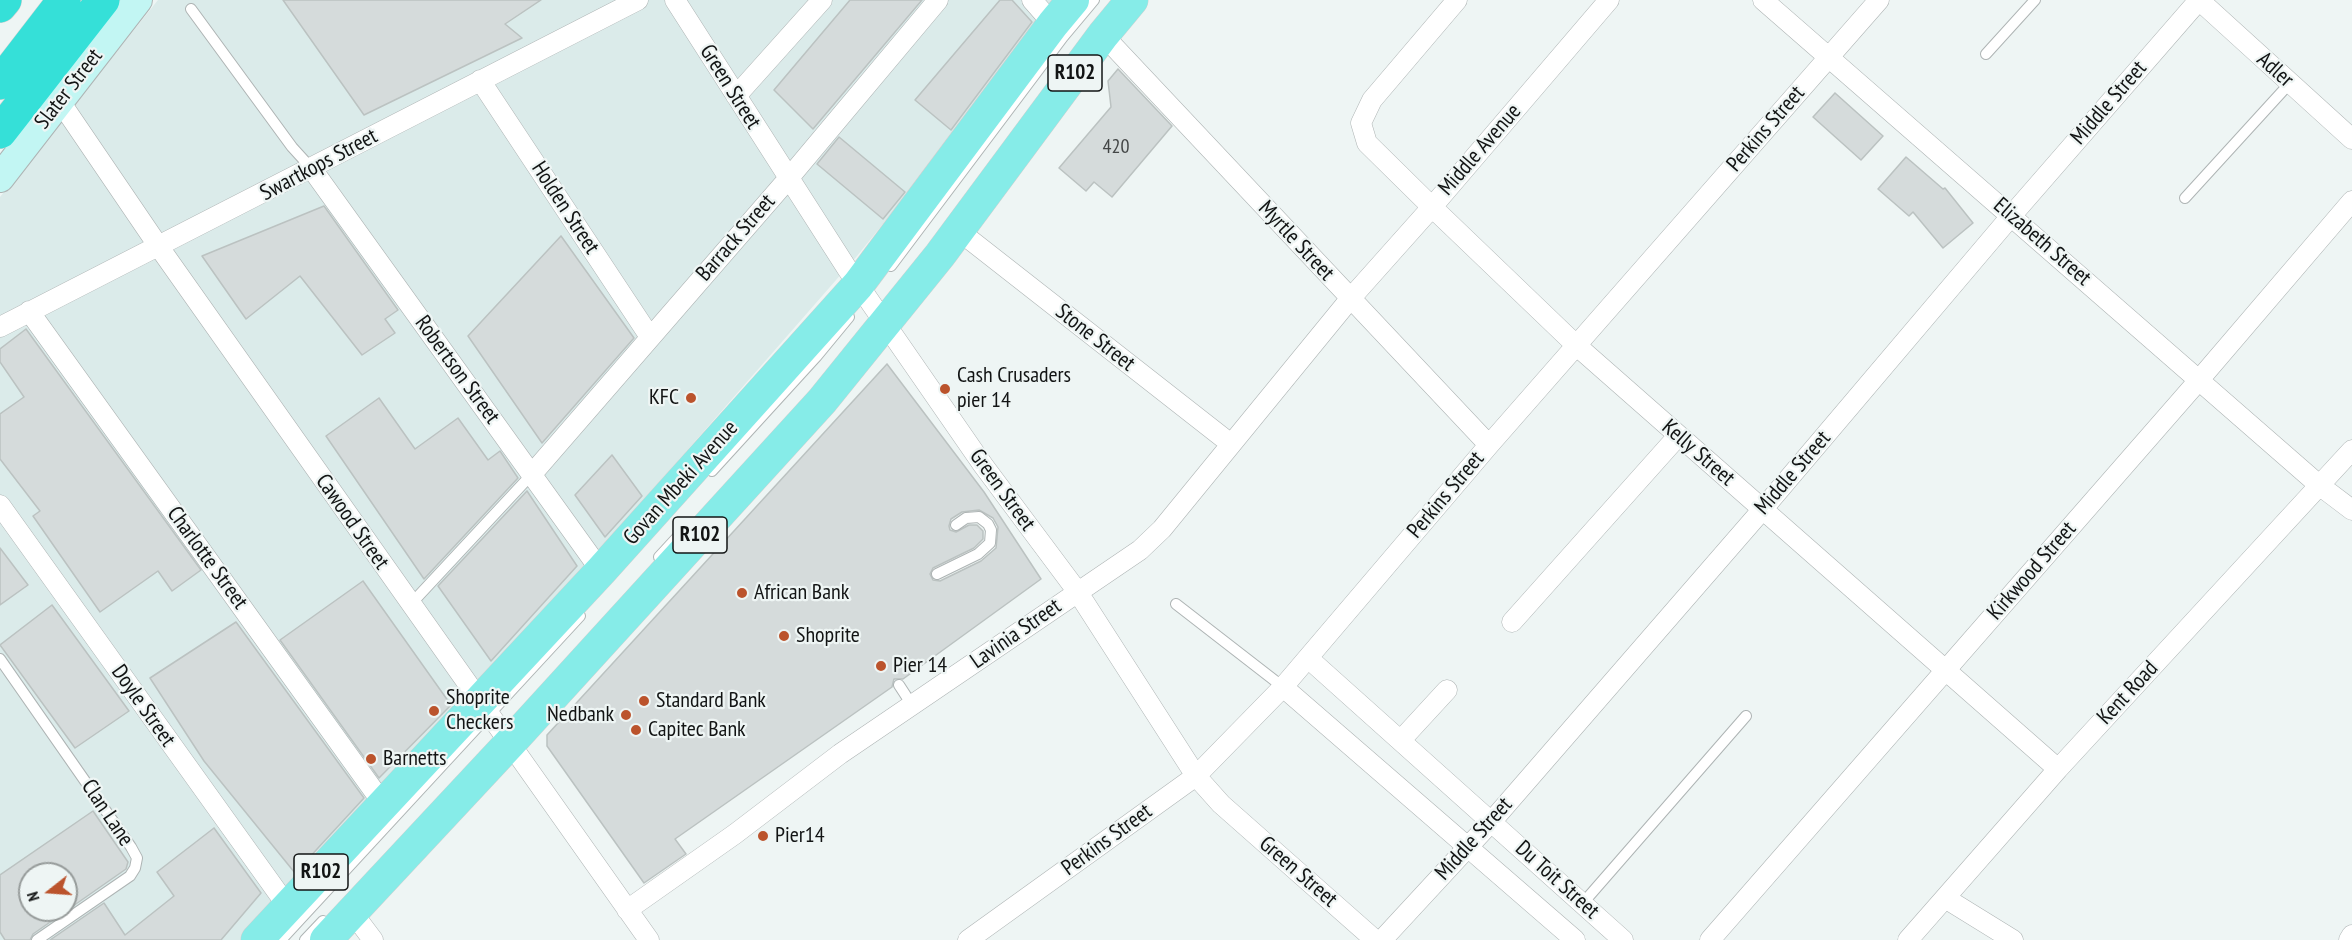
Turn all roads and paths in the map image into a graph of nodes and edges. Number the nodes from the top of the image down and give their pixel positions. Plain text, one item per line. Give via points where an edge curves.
1 (5, 0) edge
2 (64, 0) edge
3 (103, 0) edge
4 (138, 0) edge
5 (638, 0) edge
6 (675, 0) edge
7 (822, 0) edge
8 (938, 0) edge
9 (1032, 0) edge
10 (1073, 0) edge
11 (1094, 0) edge
12 (1132, 0) edge
13 (1457, 0) edge
14 (1609, 0) edge
15 (1763, 0) edge
16 (1879, 0) edge
17 (2035, 0) edge
18 (2199, 0) edge
19 (0, 6) edge
20 (191, 9) dead end
21 (1053, 24) junction
22 (1103, 35) junction
23 (1986, 54) dead end
24 (1829, 57) junction
25 (480, 80) junction
26 (0, 83) edge
27 (2290, 83) junction
28 (736, 96) junction
29 (59, 100) junction
30 (0, 132) edge
31 (2352, 139) edge
32 (312, 169) junction
33 (0, 178) edge
34 (788, 179) junction
35 (2185, 198) dead end
36 (2352, 201) edge
37 (1432, 207) junction
38 (2012, 214) junction
39 (958, 231) junction
40 (159, 248) junction
41 (887, 271) dead end
42 (1350, 299) junction
43 (873, 304) junction
44 (29, 311) junction
45 (0, 327) edge
46 (650, 337) junction
47 (1577, 346) junction
48 (849, 349) dead end
49 (834, 368) dead end
50 (2199, 380) junction
51 (1678, 436) junction
52 (1231, 444) junction
53 (1489, 445) junction
54 (2352, 450) edge
55 (532, 474) junction
56 (706, 477) dead end
57 (2319, 485) junction
58 (0, 505) edge
59 (1762, 510) junction
60 (2352, 510) edge
61 (689, 525) dead end
62 (956, 525) dead end
63 (651, 566) dead end
64 (601, 571) junction
65 (937, 574) dead end
66 (1077, 591) junction
67 (1176, 604) dead end
68 (410, 605) junction
69 (588, 607) dead end
70 (1512, 622) dead end
71 (1308, 658) junction
72 (0, 659) edge
73 (1946, 670) junction
74 (899, 685) dead end
75 (1282, 687) junction
76 (1447, 690) dead end
77 (912, 705) junction
78 (1746, 716) dead end
79 (497, 725) junction
80 (1401, 740) junction
81 (2058, 769) junction
82 (1196, 776) junction
83 (384, 805) junction
84 (1492, 821) junction
85 (1468, 847) junction
86 (1945, 898) junction
87 (1583, 903) junction
88 (288, 907) junction
89 (627, 910) junction
90 (336, 922) edge
91 (2352, 935) edge
92 (38, 940) edge
93 (258, 940) edge
94 (281, 940) edge
95 (305, 940) edge
96 (373, 940) edge
97 (649, 940) edge
98 (968, 940) edge
99 (1375, 940) edge
100 (1382, 940) edge
101 (1575, 940) edge
102 (1623, 940) edge
103 (1710, 940) edge
104 (1908, 940) edge
105 (2013, 940) edge
106 (2349, 940) edge

1 - 19 highway
2 - 26 highway
3 - 30 highway
4 - 29 street, Slater Street
5 - 25 street, Swartkops Street
6 - 28 street, Green Street
7 - 28 street
8 - 34 street, Barrack Street
9 - 21 street
10 - 21 main road, Govan Mbeki Avenue / R102
11 - 41 lane
12 - 22 main road, Govan Mbeki Avenue / R102
13 - 37 street, Kelly Street via 1372,100 1361,123 1367,143
14 - 37 street, Middle Avenue
15 - 24 street, Elizabeth Street
16 - 24 street, Perkins Street
17 - 23 lane
18 - 27 street, Adler
18 - 38 street, Middle Street
20 - 32 lane
21 - 43 main road, Govan Mbeki Avenue / R102
22 - 39 main road, Govan Mbeki Avenue / R102
22 - 42 street, Myrtle Street
24 - 38 street, Elizabeth Street
24 - 47 street, Perkins Street
25 - 32 street, Swartkops Street
25 - 46 street, Holden Street
27 - 31 street, Adler
27 - 35 lane
28 - 34 street, Green Street
29 - 33 street, Slater Street
29 - 40 street, Cawood Street
32 - 40 street, Swartkops Street
32 - 55 street, Robertson Street
34 - 43 street, Green Street
34 - 46 street, Barrack Street
36 - 50 street, Kirkwood Street
37 - 42 street, Middle Avenue
37 - 47 street, Kelly Street
38 - 50 street, Elizabeth Street
38 - 59 street, Middle Street
39 - 43 main road, Govan Mbeki Avenue / R102
39 - 52 street, Stone Street
40 - 44 street, Swartkops Street
40 - 68 street, Cawood Street
42 - 52 street, Lavinia Street
42 - 53 street, Myrtle Street
43 - 56 lane via 826,345
43 - 64 main road, Govan Mbeki Avenue / R102
43 - 66 street, Green Street via 983,465
43 - 79 main road, Govan Mbeki Avenue / R102 via 822,401
44 - 45 street, Swartkops Street
44 - 83 street, Charlotte Street
46 - 55 street, Barrack Street
47 - 51 street, Kelly Street
47 - 53 street, Perkins Street
48 - 49 lane
50 - 57 street, Elizabeth Street
50 - 73 street, Kirkwood Street
51 - 59 street, Kelly Street
51 - 70 street
52 - 66 street, Lavinia Street via 1162,529 1140,550
53 - 71 street, Perkins Street
54 - 57 street, Kent Road
55 - 64 street, Robertson Street
55 - 68 lane
57 - 60 street, Elizabeth Street
57 - 81 street, Kent Road
58 - 88 street, Doyle Street
59 - 73 street, Kelly Street
59 - 84 street, Middle Street
61 - 63 lane
62 - 65 lane via 966,518 979,517 991,530 990,543 978,554
64 - 79 main road, Govan Mbeki Avenue / R102
66 - 77 street, Lavinia Street
66 - 82 street, Green Street
67 - 75 lane
68 - 79 street, Cawood Street
69 - 79 lane
71 - 75 street, Perkins Street
71 - 80 street, Du Toit Street
72 - 92 lane, Clan Lane via 137,858 130,876
73 - 81 street, Kelly Street
73 - 103 street, Kirkwood Street
74 - 77 lane
75 - 82 street, Perkins Street
75 - 85 street
76 - 80 street
77 - 89 street, Lavinia Street
78 - 87 lane
79 - 83 main road, Govan Mbeki Avenue / R102
79 - 89 street, Cawood Street
79 - 90 main road, Govan Mbeki Avenue / R102
79 - 94 lane
80 - 84 street, Du Toit Street
81 - 86 street, Kent Road
82 - 98 street, Perkins Street
82 - 99 street, Green Street via 1221,804
83 - 88 main road, Govan Mbeki Avenue / R102
84 - 85 street, Middle Street
84 - 87 street, Du Toit Street
85 - 100 street, Middle Street
85 - 101 street
86 - 104 street, Kent Road
86 - 105 street
87 - 102 street, Du Toit Street
88 - 93 main road, Govan Mbeki Avenue / R102
89 - 97 street, Cawood Street
90 - 95 lane
90 - 96 street
91 - 106 street

